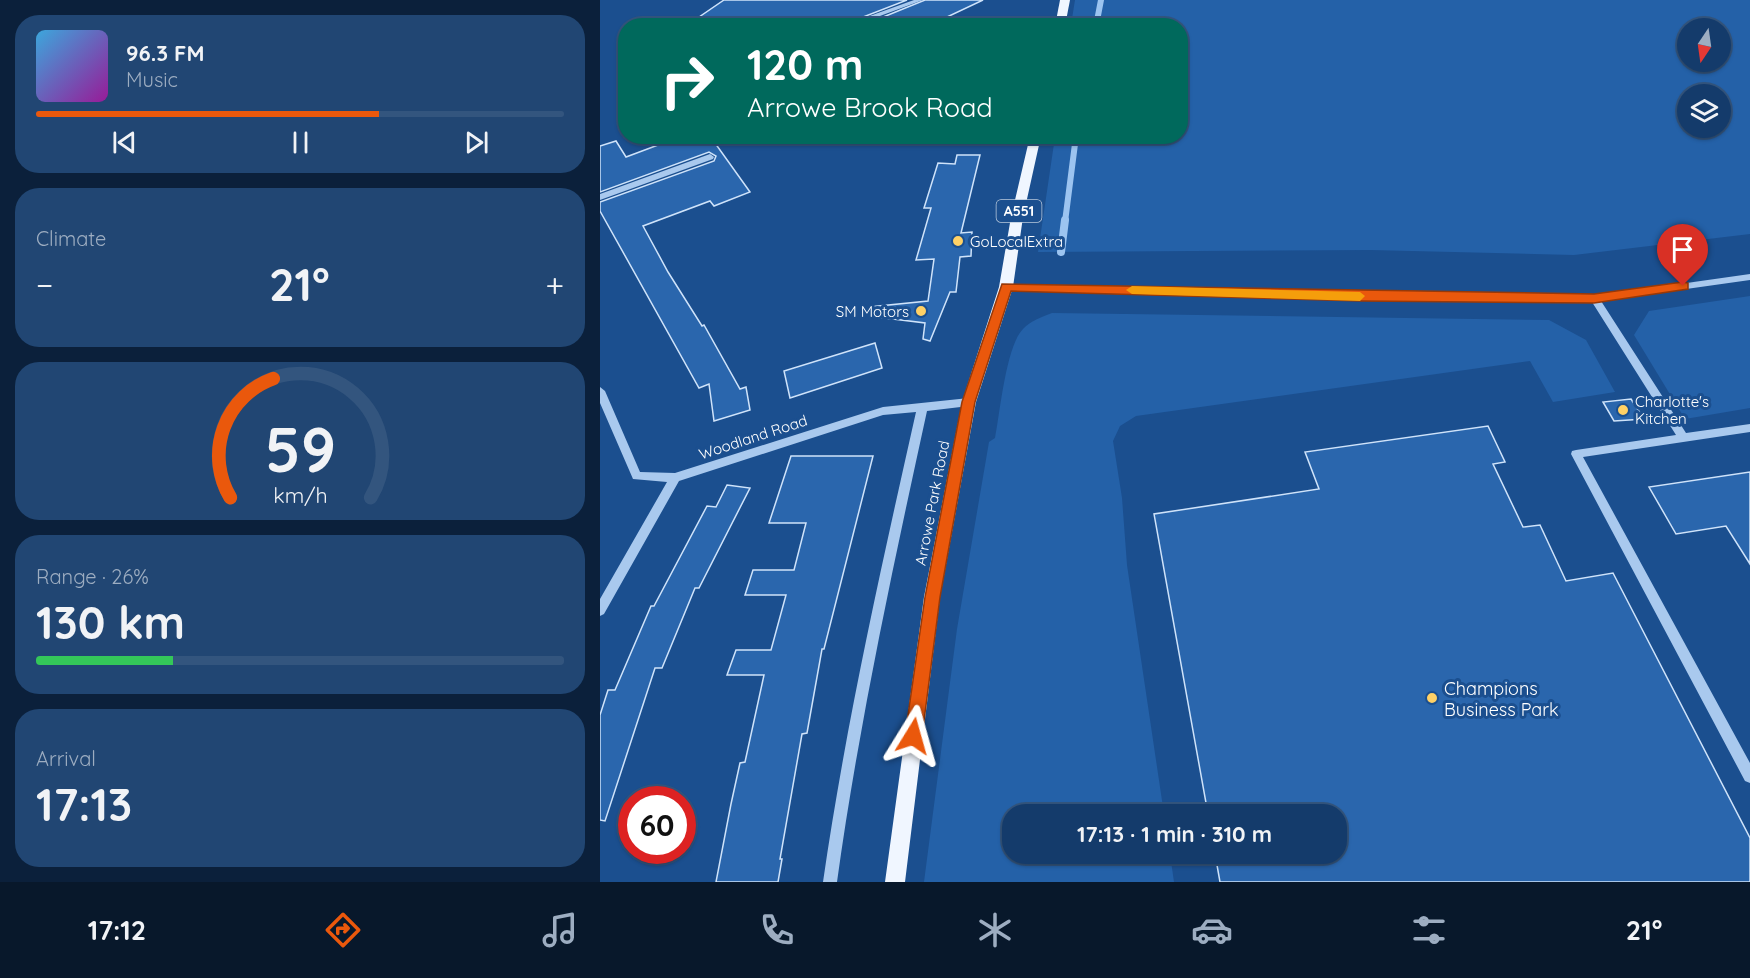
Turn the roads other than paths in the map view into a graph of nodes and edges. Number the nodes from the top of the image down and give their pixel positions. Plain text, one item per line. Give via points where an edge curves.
1 (920, 0) edge
2 (1065, 0) edge
3 (868, 18) edge
4 (1062, 18) edge
5 (1034, 144) edge
6 (710, 157) dead end
7 (600, 197) edge
8 (1750, 277) edge
9 (1006, 287) junction
10 (1594, 299) junction
11 (600, 391) edge
12 (969, 402) junction
13 (922, 409) junction
14 (1750, 428) edge
15 (1684, 439) junction
16 (675, 478) junction
17 (600, 610) edge
18 (1750, 776) edge
19 (830, 882) edge
20 (895, 882) edge

1 - 3 street
2 - 4 main road
5 - 9 main road, Arrowe Park Road / A551
6 - 7 street
8 - 10 street
9 - 10 street
9 - 12 main road, Arrowe Park Road / A551
10 - 15 street
11 - 16 street, Woodland Road via 638,476
12 - 13 street, Woodland Road
12 - 20 main road, Arrowe Park Road / A551 via 932,597
13 - 16 street, Woodland Road via 883,411
13 - 19 street via 876,615
14 - 15 street
15 - 18 street via 1576,454
16 - 17 street

